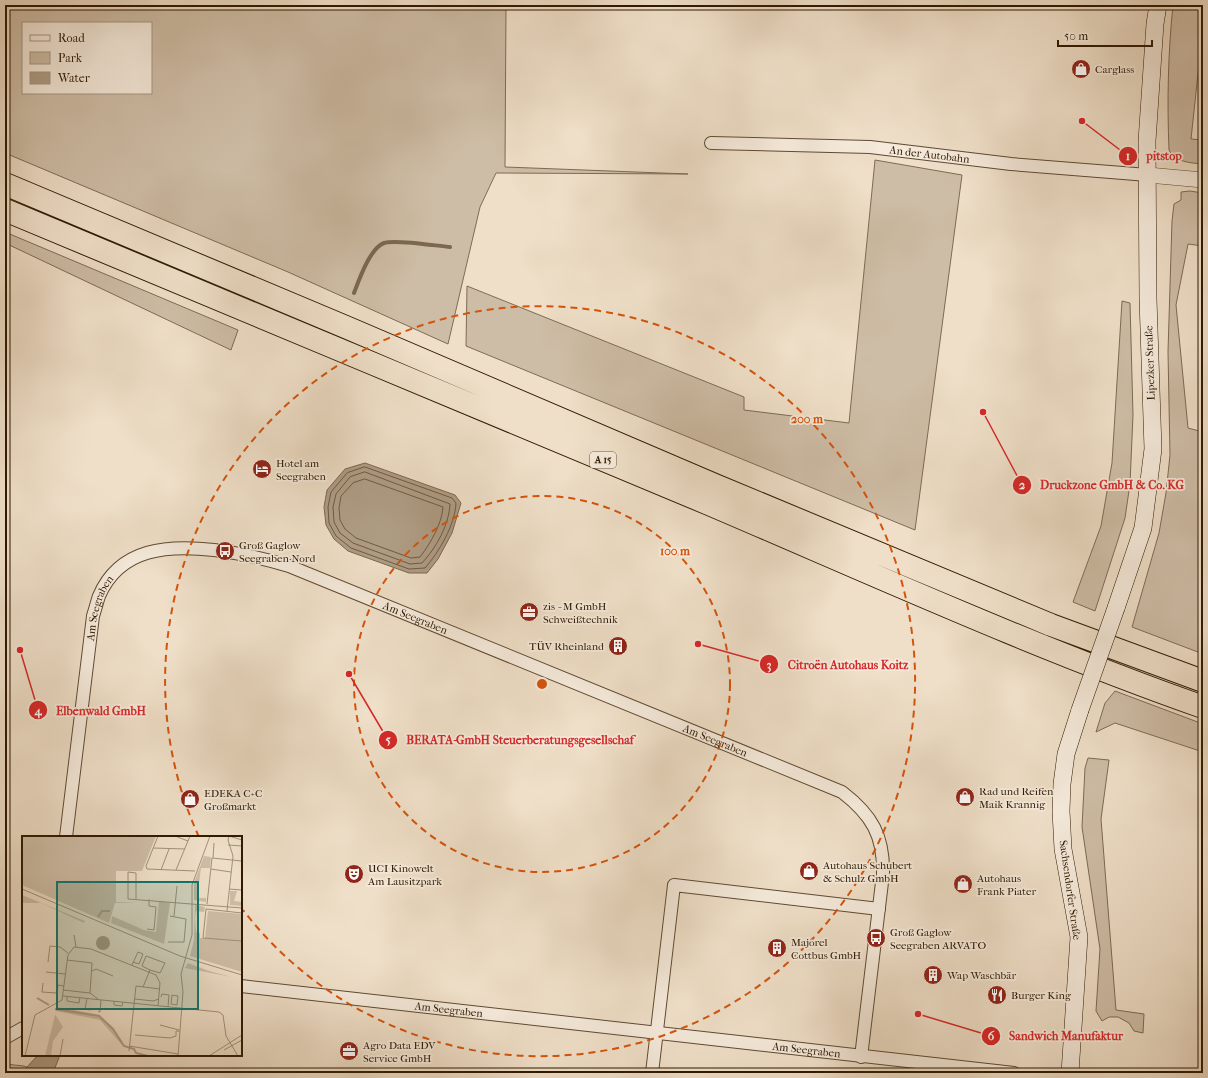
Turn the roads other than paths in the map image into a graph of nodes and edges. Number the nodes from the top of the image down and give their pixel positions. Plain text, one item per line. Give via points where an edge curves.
1 (1158, 5) edge
2 (711, 144) dead end
3 (1148, 175) junction
4 (1203, 180) edge
5 (5, 184) edge
6 (5, 210) edge
7 (1203, 681) edge
8 (1203, 707) edge
9 (1080, 710) joint
10 (66, 836) edge
11 (879, 909) junction
12 (242, 986) edge
13 (22, 1029) edge
14 (657, 1033) junction
15 (5, 1038) edge
16 (861, 1057) junction
17 (652, 1073) edge
18 (1014, 1073) edge
19 (1070, 1073) edge

1 - 3 main road, Lipezker Straße via 1148,133
2 - 3 street, An der Autobahn via 870,147 1011,164
3 - 4 street
3 - 9 main road, Lipezker Straße, bridge via 1148,299 1153,448 1144,528
5 - 7 highway, A 15 via 1051,625
6 - 8 highway, A 15 via 1042,646
9 - 19 main road, Sachsendorfer Straße via 1066,754 1061,811 1063,850 1079,937
10 - 11 street, Am Seegraben via 93,616 100,595 112,575 122,566 160,549 184,547 252,556 289,566 842,792 868,817 877,832 883,852
11 - 14 street via 674,884
11 - 16 street, Am Seegraben
12 - 14 street, Am Seegraben
13 - 15 street
14 - 16 street, Am Seegraben
14 - 17 street
16 - 18 street, Am Seegraben

